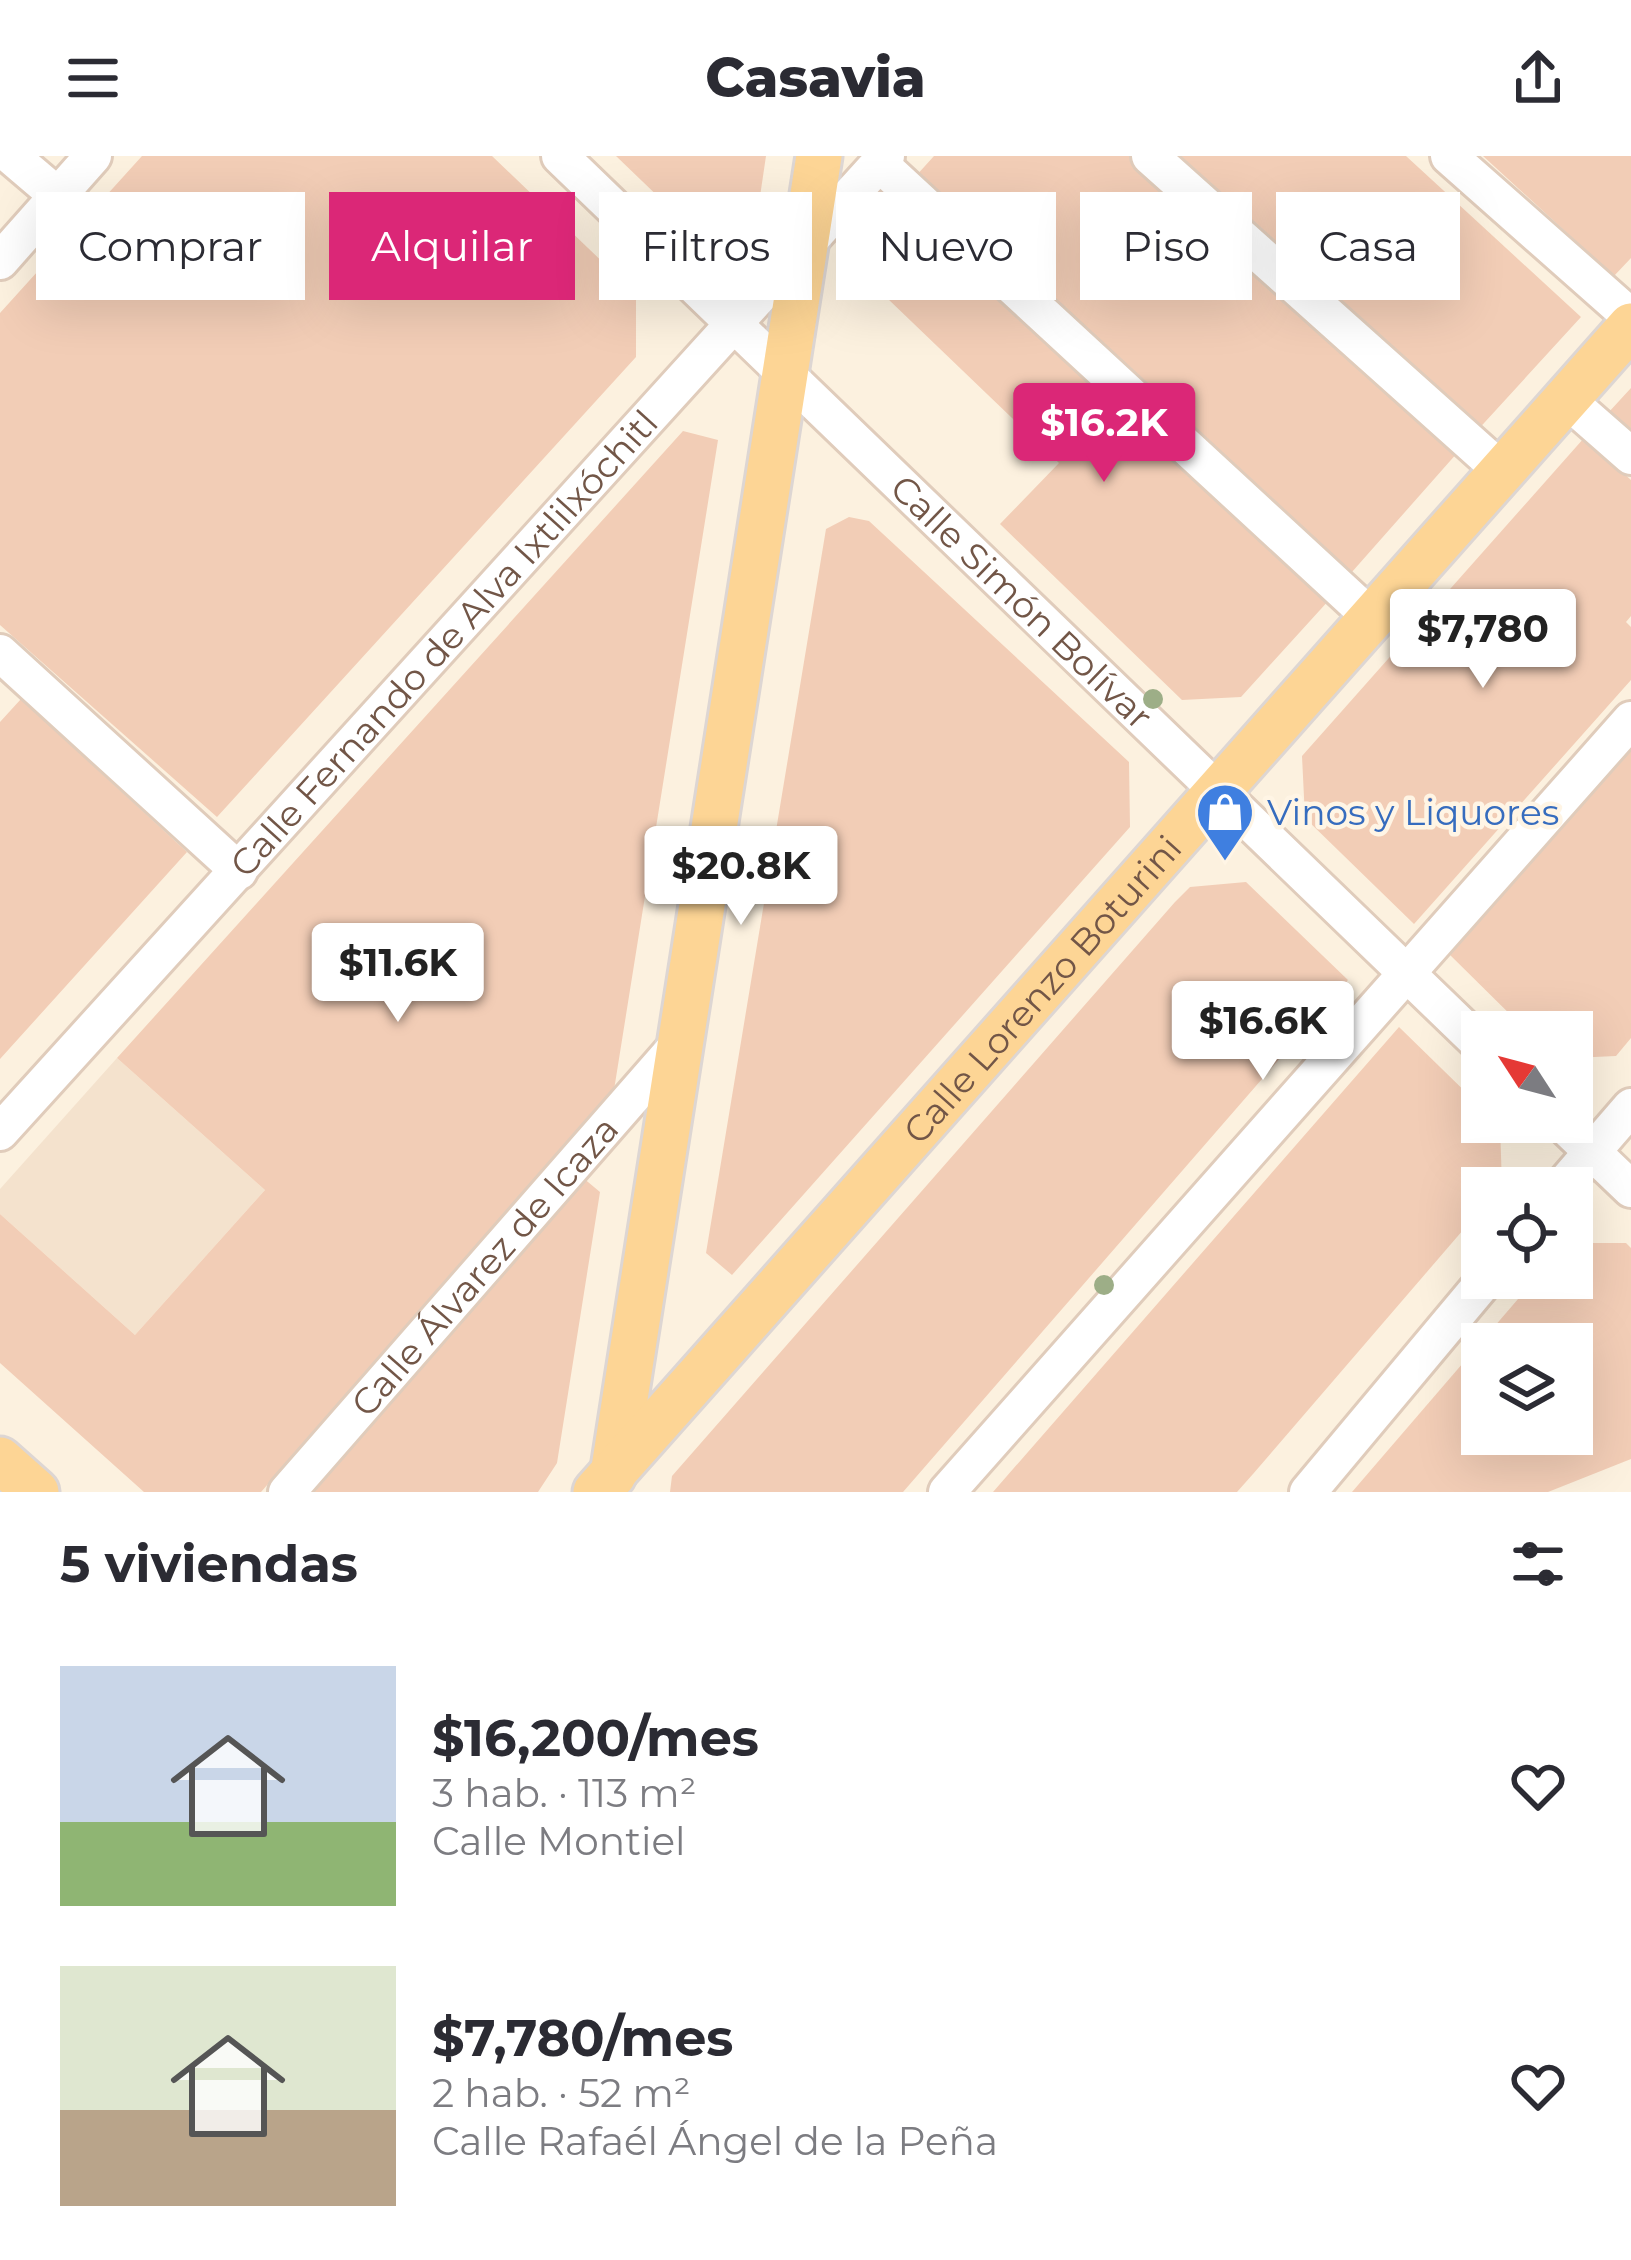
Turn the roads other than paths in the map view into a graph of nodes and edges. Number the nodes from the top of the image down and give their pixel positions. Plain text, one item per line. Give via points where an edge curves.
1 (11, 156) edge
2 (93, 156) edge
3 (560, 156) edge
4 (819, 156) edge
5 (1150, 156) edge
6 (1448, 156) edge
7 (883, 160) edge
8 (53, 192) edge
9 (62, 192) edge
10 (812, 199) edge
11 (36, 221) edge
12 (812, 240) edge
13 (0, 261) edge
14 (760, 300) edge
15 (795, 300) edge
16 (1631, 322) edge
17 (736, 327) junction
18 (782, 371) junction
19 (1566, 399) junction
20 (1631, 457) edge
21 (1502, 471) junction
22 (1372, 618) junction
23 (8, 675) edge
24 (1631, 720) edge
25 (1216, 793) junction
26 (239, 871) junction
27 (1407, 975) junction
28 (1461, 1026) edge
29 (684, 1039) junction
30 (1631, 1107) edge
31 (0, 1132) edge
32 (1583, 1143) edge
33 (1592, 1151) junction
34 (1579, 1167) edge
35 (1631, 1189) edge
36 (1469, 1299) edge
37 (0, 1460) edge
38 (607, 1486) edge
39 (36, 1492) edge
40 (287, 1492) edge
41 (947, 1492) edge
42 (1309, 1492) edge

1 - 8 street
2 - 9 street
3 - 17 street, Calle Simón Bolívar
4 - 10 main road
5 - 21 street
6 - 16 street
7 - 12 street, Calle Fernando de Alva Ixtlilxóchitl
7 - 22 street
11 - 13 street
14 - 17 street, Calle Fernando de Alva Ixtlilxóchitl
15 - 18 main road
16 - 19 main road, Calle Lorenzo Boturini
17 - 18 street, Calle Simón Bolívar
17 - 26 street, Calle Fernando de Alva Ixtlilxóchitl
18 - 25 street, Calle Simón Bolívar
18 - 29 main road
19 - 20 street
19 - 21 main road, Calle Lorenzo Boturini
21 - 22 main road, Calle Lorenzo Boturini
22 - 25 main road, Calle Lorenzo Boturini
23 - 26 street
24 - 27 street
25 - 27 street, Calle Simón Bolívar
25 - 38 main road, Calle Lorenzo Boturini
26 - 31 street, Calle Fernando de Alva Ixtlilxóchitl
27 - 28 street, Calle Simón Bolívar
27 - 41 street
29 - 38 main road
29 - 40 street, Calle Álvarez de Icaza
30 - 33 street
32 - 33 street
33 - 34 street
33 - 35 street
36 - 42 street
37 - 39 main road

